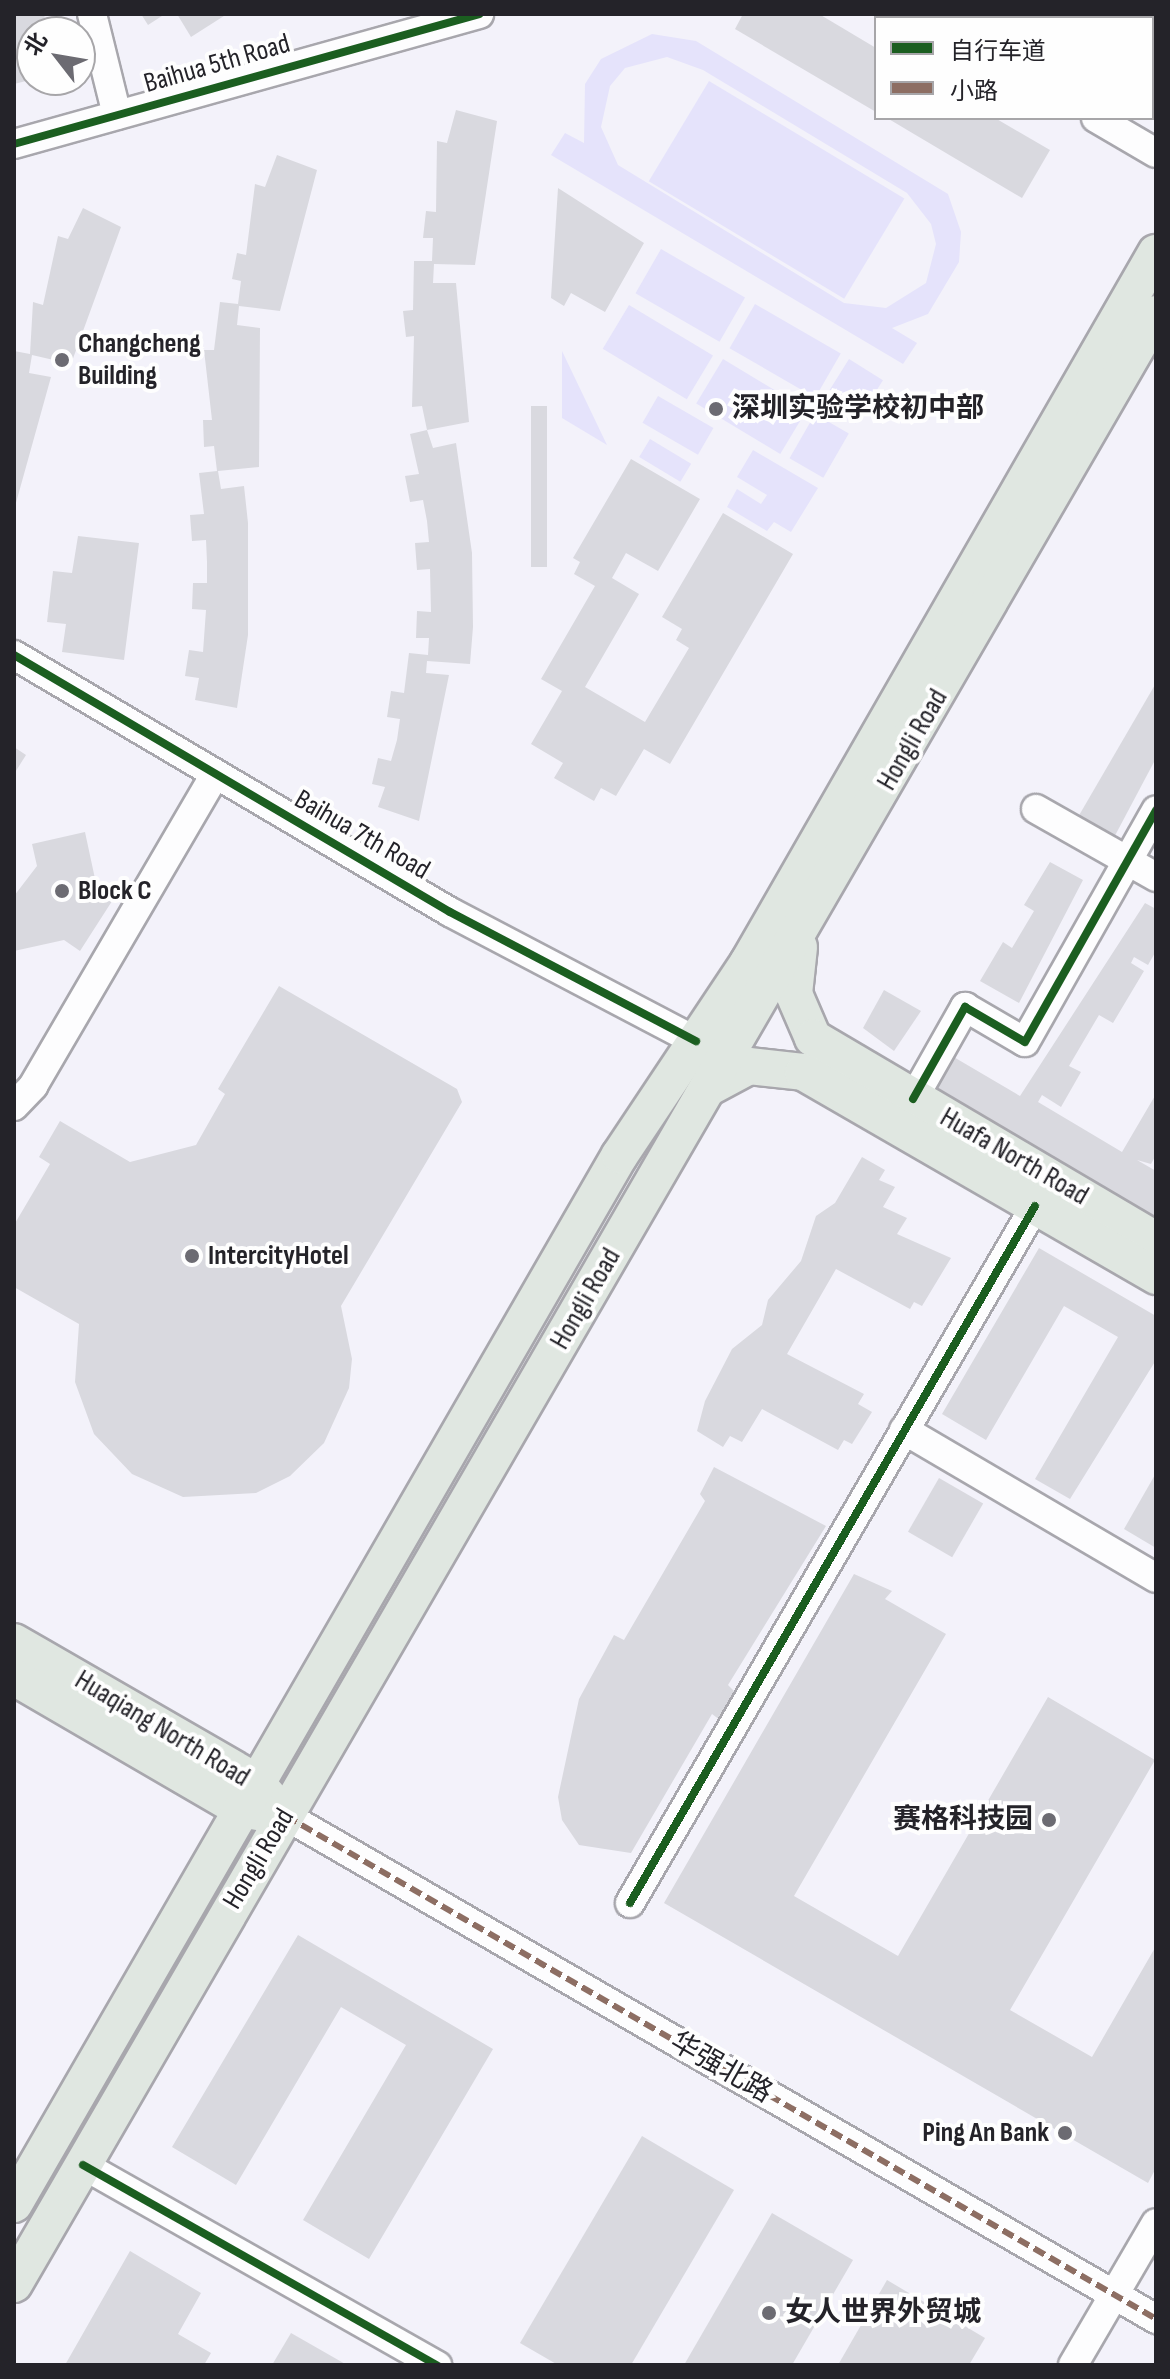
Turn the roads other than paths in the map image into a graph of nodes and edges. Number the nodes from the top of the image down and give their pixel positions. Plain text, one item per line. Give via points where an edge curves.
1 (92, 14) edge
2 (479, 14) edge
3 (117, 115) junction
4 (1099, 120) edge
5 (14, 144) edge
6 (1156, 153) edge
7 (1156, 253) edge
8 (1156, 314) edge
9 (14, 655) edge
10 (215, 774) junction
11 (1036, 809) dead end
12 (1156, 810) edge
13 (1127, 861) junction
14 (1156, 877) edge
15 (808, 922) junction
16 (696, 1041) junction
17 (706, 1092) junction
18 (913, 1099) junction
19 (14, 1106) edge
20 (1035, 1206) junction
21 (1156, 1240) edge
22 (1156, 1276) edge
23 (904, 1430) junction
24 (1156, 1578) edge
25 (14, 1642) edge
26 (14, 1677) edge
27 (248, 1796) junction
28 (286, 1816) junction
29 (630, 1903) dead end
30 (83, 2165) junction
31 (14, 2204) edge
32 (1156, 2223) edge
33 (14, 2284) edge
34 (1114, 2295) junction
35 (1156, 2319) edge
36 (437, 2365) edge
37 (1073, 2365) edge

1 - 3 street
2 - 3 street, Baihua 5th Road
3 - 5 street, Baihua 5th Road
4 - 6 street
7 - 16 main road, Hongli Road via 768,928
8 - 15 main road, Hongli Road
9 - 10 street, Baihua 7th Road
10 - 16 street, Baihua 7th Road via 450,912
10 - 19 street via 33,1086
11 - 13 street
12 - 13 street
13 - 14 street
13 - 18 street via 1025,1042 965,1007
15 - 17 main road, Hongli Road
15 - 18 main road, Huafa North Road via 794,976 804,1025 827,1048
16 - 27 main road, Hongli Road via 620,1155
17 - 20 main road, Huafa North Road via 749,1066 794,1069
17 - 28 main road, Hongli Road
18 - 21 main road, Huafa North Road
20 - 22 main road, Huafa North Road
20 - 23 street
23 - 24 street
23 - 29 street
25 - 27 main road, Huaqiang North Road
26 - 27 main road, Huaqiang North Road
27 - 28 main road, Huaqiang North Road
27 - 31 main road, Hongli Road
28 - 30 main road, Hongli Road
28 - 34 street, 华强北路
30 - 33 main road, Hongli Road
30 - 36 street
32 - 34 street
34 - 35 street, 华强北路
34 - 37 street

